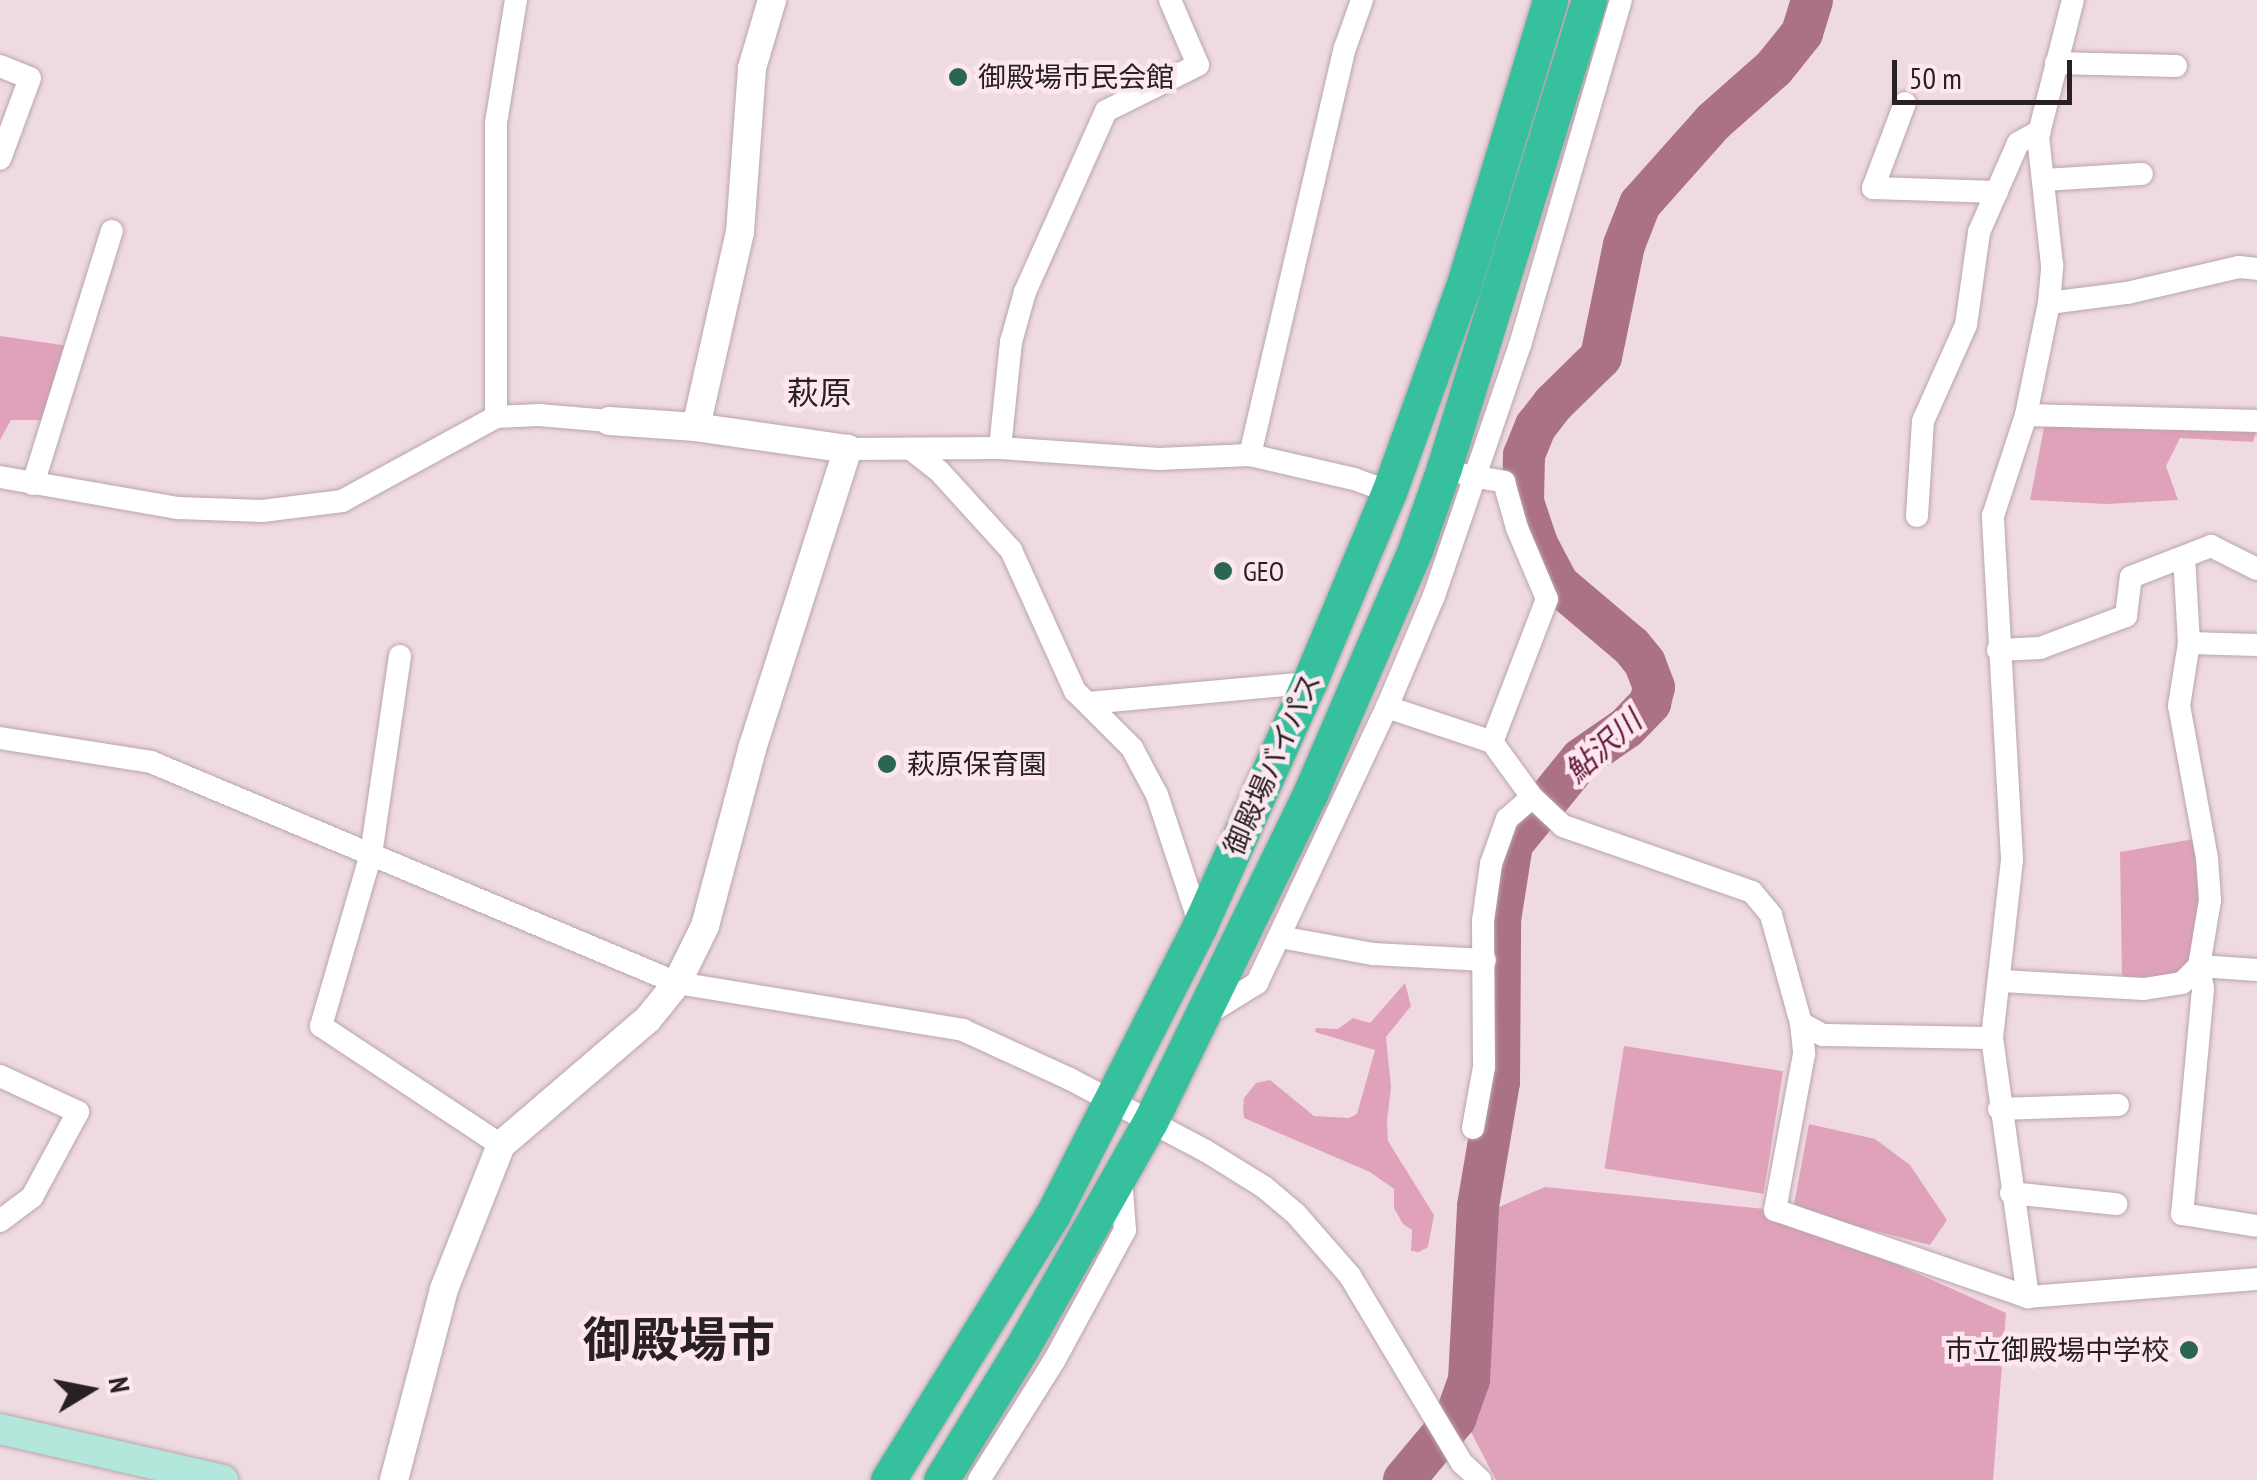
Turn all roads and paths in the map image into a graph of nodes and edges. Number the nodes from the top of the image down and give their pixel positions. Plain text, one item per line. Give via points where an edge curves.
1 (516, 0) edge
2 (772, 0) edge
3 (1170, 0) edge
4 (1362, 0) edge
5 (1550, 0) edge
6 (1589, 0) edge
7 (1621, 0) edge
8 (2074, 0) edge
9 (2056, 62) junction
10 (0, 66) edge
11 (2176, 66) dead end
12 (1905, 102) dead end
13 (2040, 130) junction
14 (0, 158) edge
15 (2142, 174) dead end
16 (2043, 180) junction
17 (1997, 192) junction
18 (112, 231) dead end
19 (2257, 269) edge
20 (2050, 303) junction
21 (2026, 415) junction
22 (496, 417) junction
23 (609, 421) joint
24 (2257, 421) edge
25 (696, 426) junction
26 (1000, 448) junction
27 (848, 449) junction
28 (912, 450) junction
29 (1250, 456) junction
30 (1444, 468) junction
31 (1478, 476) junction
32 (0, 477) edge
33 (33, 484) junction
34 (1389, 492) junction
35 (1917, 516) dead end
36 (2184, 557) junction
37 (2257, 569) edge
38 (2189, 643) junction
39 (2257, 645) edge
40 (1998, 650) junction
41 (400, 656) dead end
42 (1309, 683) junction
43 (1088, 703) junction
44 (1387, 706) junction
45 (0, 738) edge
46 (1492, 742) junction
47 (1532, 797) junction
48 (371, 854) junction
49 (1200, 924) junction
50 (1280, 937) junction
51 (1485, 960) junction
52 (2199, 966) junction
53 (2257, 970) edge
54 (2002, 981) junction
55 (677, 984) junction
56 (1202, 1017) junction
57 (1802, 1023) junction
58 (1992, 1038) junction
59 (0, 1076) edge
60 (1110, 1101) junction
61 (2118, 1104) dead end
62 (1999, 1109) junction
63 (1150, 1122) junction
64 (1473, 1128) dead end
65 (502, 1145) junction
66 (1121, 1174) junction
67 (2011, 1193) junction
68 (2116, 1204) dead end
69 (0, 1221) edge
70 (2257, 1226) edge
71 (2257, 1279) edge
72 (2028, 1297) junction
73 (0, 1429) edge
74 (1471, 1472) edge
75 (224, 1480) edge
76 (394, 1480) edge
77 (888, 1480) edge
78 (941, 1480) edge
79 (979, 1480) edge

1 - 22 street via 496,124
2 - 25 street via 752,68 740,232
3 - 26 street via 1198,65 1106,111 1025,292
4 - 29 street via 1345,48
5 - 34 highway, 御殿場バイパス via 1463,287
6 - 30 highway, 御殿場バイパス
7 - 31 street
8 - 9 street
9 - 11 street
9 - 13 street
10 - 14 street via 30,78
12 - 17 street via 1873,188
13 - 16 street
13 - 17 street via 2018,143
15 - 16 street
16 - 20 street
17 - 35 street via 1979,232 1966,324 1923,422
18 - 33 street
19 - 20 street
20 - 21 street
21 - 24 street
21 - 40 street via 1992,516
22 - 23 street
22 - 33 street via 342,501 262,511 178,508
23 - 25 street
25 - 27 street
26 - 28 street
26 - 29 street via 1159,459
27 - 28 street
27 - 55 street via 752,749 705,926
28 - 43 street via 1012,550 1075,691
29 - 34 street
30 - 31 street
30 - 56 highway, 御殿場バイパス via 1310,794
31 - 44 street
31 - 46 street via 1504,482 1548,599
32 - 33 street
34 - 42 highway, 御殿場バイパス
36 - 37 street via 2211,546
36 - 38 street
36 - 40 street via 2131,577 2126,616 2040,648
38 - 39 street
38 - 52 street via 2179,706 2210,900
40 - 54 street via 2012,859
41 - 48 street
42 - 43 street
42 - 49 highway, 御殿場バイパス
43 - 49 street via 1132,748 1157,795
44 - 46 street
44 - 50 street
45 - 48 street via 151,762
46 - 47 street
47 - 51 street via 1507,819 1491,864
47 - 57 street via 1564,826 1752,892 1770,916
48 - 55 street
48 - 65 street via 321,1026
49 - 60 highway, 御殿場バイパス
50 - 51 street via 1373,954
50 - 56 street via 1248,992
51 - 64 street via 1484,1068
52 - 53 street
52 - 54 street via 2182,983 2144,990
52 - 70 street via 2182,1214
54 - 58 street
55 - 60 street via 963,1030
55 - 65 street via 648,1019
56 - 63 highway, 御殿場バイパス
57 - 58 street via 1823,1035
57 - 72 street via 1804,1054 1775,1210
58 - 62 street
59 - 69 street via 78,1112 32,1196
60 - 63 street
60 - 77 highway, 御殿場バイパス via 1052,1216
61 - 62 street
62 - 67 street
63 - 66 highway, 御殿場バイパス
63 - 74 street via 1264,1187 1296,1214 1350,1276
65 - 76 street via 444,1289
66 - 78 highway, 御殿場バイパス
66 - 79 street via 1125,1230
67 - 68 street
67 - 72 street
71 - 72 street
73 - 75 main road

